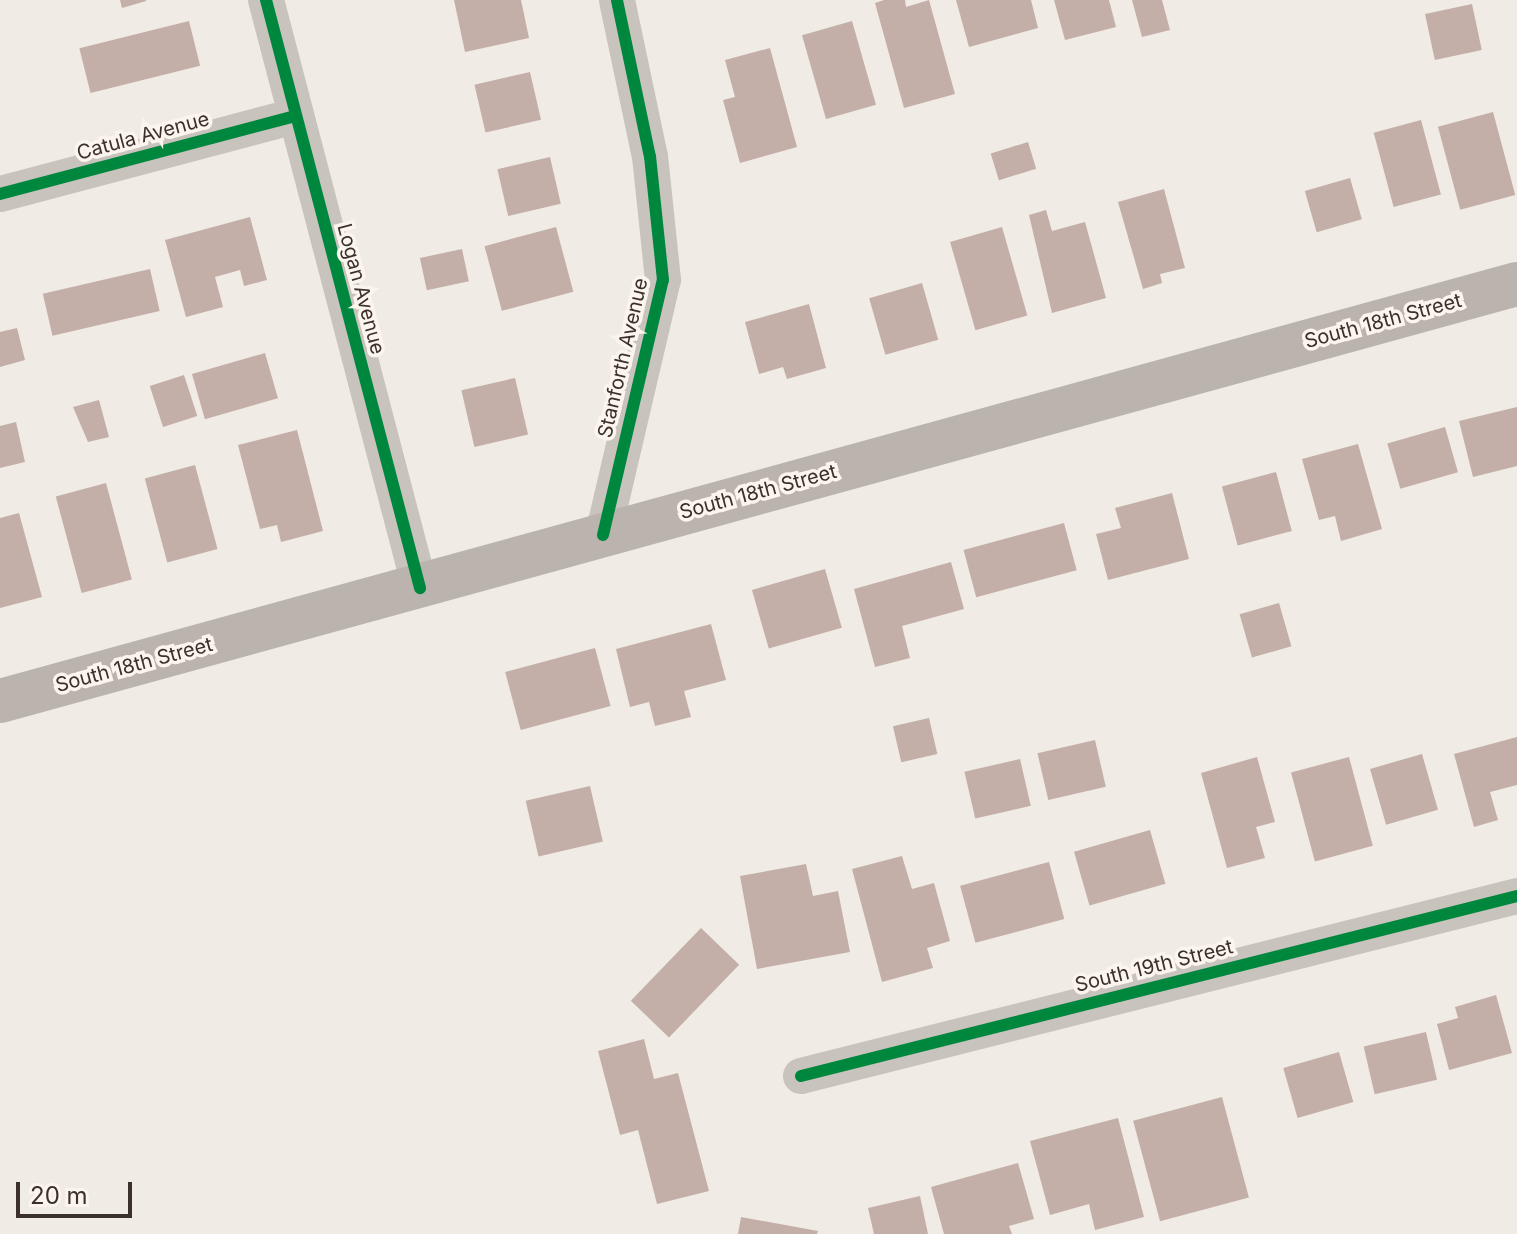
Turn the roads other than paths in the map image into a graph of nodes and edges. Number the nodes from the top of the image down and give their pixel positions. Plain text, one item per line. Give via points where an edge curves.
1 (266, 0) edge
2 (617, 0) edge
3 (295, 116) junction
4 (0, 194) edge
5 (1517, 284) edge
6 (603, 535) junction
7 (420, 588) junction
8 (0, 701) edge
9 (1517, 896) edge
10 (801, 1076) dead end

1 - 3 street, Logan Avenue
2 - 6 street, Stanforth Avenue via 650,157 663,280
3 - 4 street, Catula Avenue
3 - 7 street, Logan Avenue
5 - 6 main road, South 18th Street
6 - 7 main road, South 18th Street
7 - 8 main road, South 18th Street
9 - 10 street, South 19th Street

